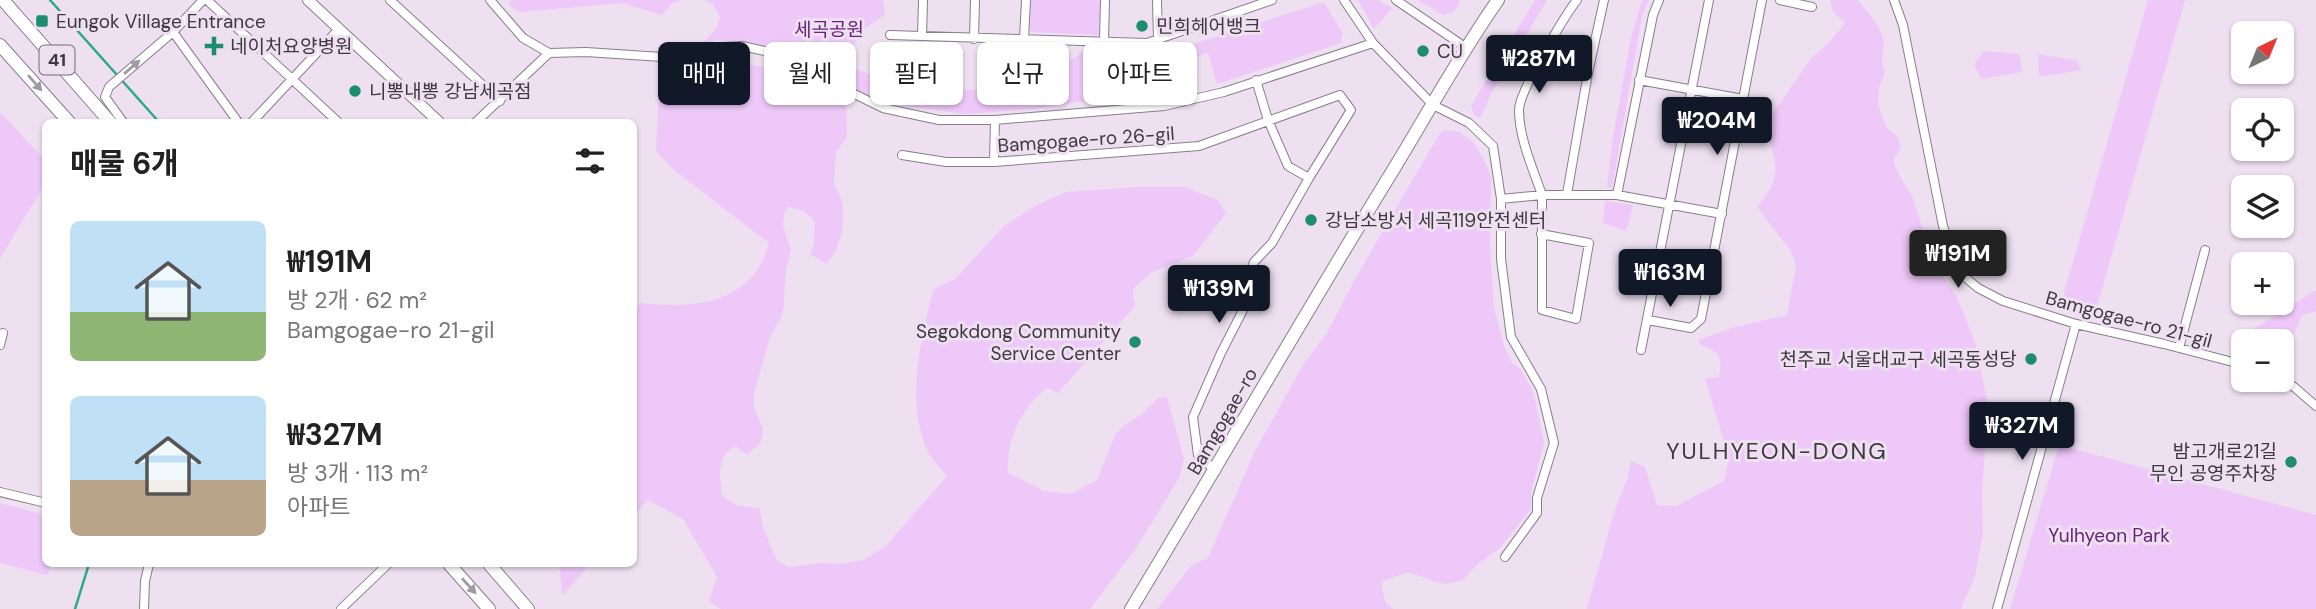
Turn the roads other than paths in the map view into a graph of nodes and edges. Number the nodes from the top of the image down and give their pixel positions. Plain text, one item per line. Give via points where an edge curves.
1 (3, 0) edge
2 (205, 0) edge
3 (308, 0) edge
4 (390, 0) edge
5 (490, 0) edge
6 (923, 0) edge
7 (975, 0) edge
8 (1026, 0) edge
9 (1105, 0) edge
10 (1157, 0) edge
11 (1231, 0) edge
12 (1272, 0) edge
13 (1344, 0) edge
14 (1395, 0) edge
15 (1497, 0) edge
16 (1577, 0) edge
17 (1604, 0) edge
18 (1659, 0) edge
19 (1709, 0) edge
20 (1762, 0) edge
21 (1780, 0) edge
22 (1894, 0) edge
23 (500, 4) edge
24 (1812, 6) dead end
25 (1235, 12) junction
26 (339, 29) junction
27 (173, 32) junction
28 (890, 36) dead end
29 (922, 37) junction
30 (974, 38) junction
31 (1024, 39) junction
32 (1158, 40) junction
33 (1104, 41) junction
34 (1373, 43) junction
35 (0, 45) edge
36 (1465, 47) junction
37 (549, 53) junction
38 (1542, 60) junction
39 (1588, 73) junction
40 (292, 79) junction
41 (1256, 80) junction
42 (1639, 80) junction
43 (1691, 90) junction
44 (1743, 99) junction
45 (500, 101) junction
46 (1433, 105) junction
47 (66, 119) edge
48 (107, 119) edge
49 (121, 119) edge
50 (236, 119) edge
51 (256, 119) edge
52 (335, 119) edge
53 (436, 119) edge
54 (479, 119) edge
55 (995, 120) junction
56 (1268, 120) junction
57 (902, 155) dead end
58 (994, 162) junction
59 (1310, 178) junction
60 (1567, 194) junction
61 (1542, 195) junction
62 (1617, 195) junction
63 (1501, 199) junction
64 (1670, 205) junction
65 (1721, 214) junction
66 (1541, 234) junction
67 (2205, 250) dead end
68 (1648, 320) junction
69 (2076, 324) junction
70 (3, 333) dead end
71 (0, 345) edge
72 (2179, 348) junction
73 (1642, 350) dead end
74 (2231, 362) edge
75 (2294, 387) edge
76 (2316, 406) edge
77 (1216, 471) junction
78 (0, 492) edge
79 (42, 502) edge
80 (1505, 557) dead end
81 (148, 567) edge
82 (385, 567) edge
83 (452, 567) edge
84 (492, 567) edge
85 (145, 609) edge
86 (341, 609) edge
87 (489, 609) edge
88 (528, 609) edge
89 (1131, 609) edge
90 (1997, 609) edge

1 - 48 main road, 41
2 - 27 street
2 - 40 street
3 - 26 street
4 - 45 street
5 - 23 street
6 - 29 street
7 - 30 street
8 - 31 street
9 - 33 street
10 - 32 street
11 - 25 street
12 - 25 street
13 - 34 street
14 - 36 street
15 - 36 main road, Bamgogae-ro
16 - 38 street
17 - 39 street
18 - 42 street
19 - 43 street
20 - 44 street
21 - 24 street
22 - 69 street, Bamgogae-ro 21-gil via 1943,226 1955,262 1978,288 2003,301
23 - 37 street via 523,38
25 - 32 street
26 - 40 street
26 - 53 street
49 -> 27 street via 105,97 109,87
27 - 50 street
28 - 29 street
29 - 30 street
30 - 31 street
31 - 33 street
32 - 33 street
34 - 41 street, Bamgogae-ro 26-gil
34 - 46 street
35 -> 47 main road, 41
36 - 46 main road, Bamgogae-ro
37 - 45 street
37 - 55 street, Bamgogae-ro 26-gil via 662,57 680,49 742,46 811,61 834,84 883,108 939,120
38 - 39 street
38 - 61 street via 1530,77 1519,109
39 - 60 street
40 - 51 street
40 - 52 street
41 - 55 street, Bamgogae-ro 26-gil via 1164,106
41 - 56 street
42 - 43 street
42 - 62 street
43 - 44 street
43 - 64 street
44 - 65 street
45 - 54 street
46 - 63 street via 1469,123 1493,146
46 - 77 main road, Bamgogae-ro
55 - 58 street
56 - 58 street, Bamgogae-ro 26-gil via 1199,146
56 - 59 street via 1288,166
56 - 59 street, Bamgogae-ro 26-gil via 1340,95 1351,110
57 - 58 street, Bamgogae-ro 26-gil via 946,162
59 - 77 street via 1272,243 1254,262 1243,310 1193,417 1198,454
60 - 61 street
60 - 62 street
61 - 63 street
61 - 66 street
62 - 64 street
63 - 80 street via 1511,337 1541,389 1554,443 1537,498 1538,513
64 - 65 street
64 - 68 street
65 - 68 street via 1701,319 1691,328
66 - 66 street via 1542,310 1576,319 1588,243
67 - 72 street
68 - 73 street
69 - 72 street, Bamgogae-ro 21-gil
69 - 90 street
70 - 71 street
72 - 74 street, Bamgogae-ro 21-gil
75 - 76 street
77 - 89 main road, Bamgogae-ro
78 - 79 street
81 - 85 street
82 - 86 street
83 -> 87 main road
84 - 88 main road

